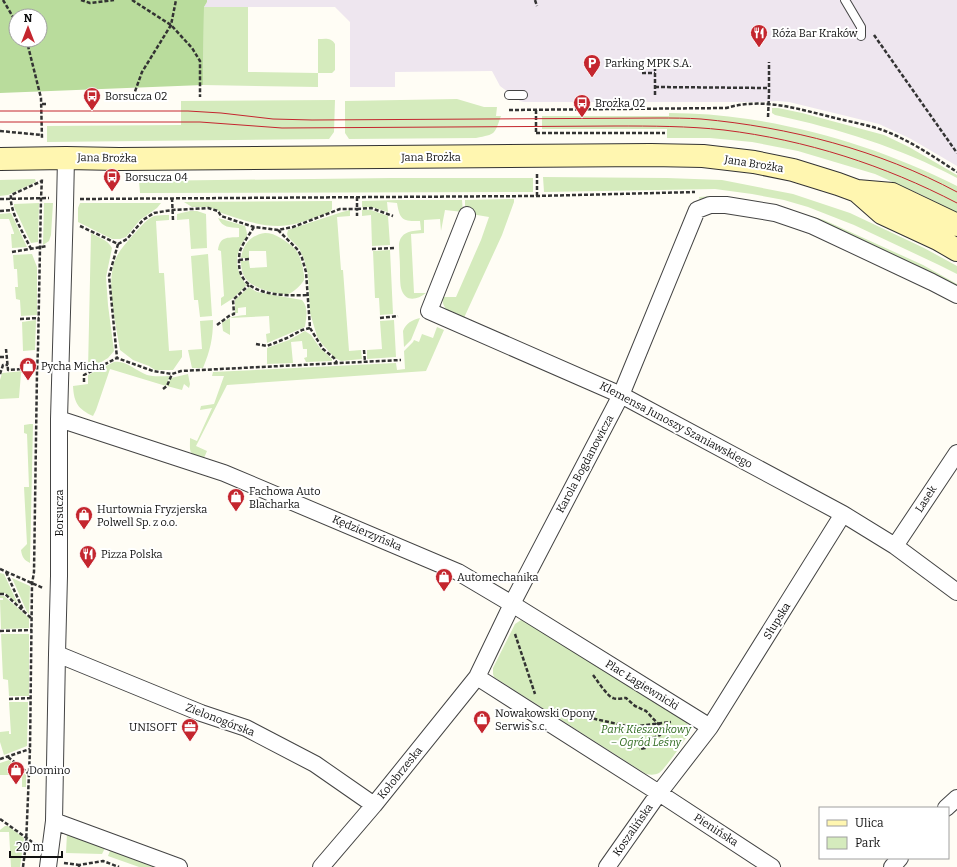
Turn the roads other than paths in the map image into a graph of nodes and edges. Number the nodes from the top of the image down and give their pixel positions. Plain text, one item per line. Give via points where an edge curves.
1 (845, 0) edge
2 (861, 36) dead end
3 (509, 95) dead end
4 (523, 95) dead end
5 (66, 158) junction
6 (0, 160) edge
7 (857, 191) junction
8 (467, 215) dead end
9 (957, 225) edge
10 (957, 250) edge
11 (957, 295) edge
12 (621, 395) junction
13 (59, 419) junction
14 (957, 453) edge
15 (844, 514) junction
16 (895, 546) junction
17 (957, 592) edge
18 (512, 604) junction
19 (57, 654) junction
20 (477, 677) junction
21 (710, 727) junction
22 (659, 793) junction
23 (957, 798) edge
24 (374, 804) junction
25 (947, 807) edge
26 (54, 821) junction
27 (899, 859) edge
28 (54, 865) edge
29 (179, 867) edge
30 (321, 867) edge
31 (607, 867) edge
32 (772, 867) edge
33 (892, 867) edge

1 - 2 lane via 861,27
3 - 4 lane
5 - 6 main road, Jana Brożka
5 - 7 main road, Jana Brożka via 703,156 793,170
5 - 13 street, Borsucza
7 - 9 main road, Jana Brożka via 892,194
7 - 10 main road, Jana Brożka via 882,213
8 - 12 street, Klemensa Junoszy Szaniawskiego via 429,312
11 - 12 street, Karola Bogdanowicza via 813,226 775,213 726,204 710,204 697,210
12 - 15 street, Klemensa Junoszy Szaniawskiego
12 - 18 street, Karola Bogdanowicza
13 - 18 street, Kędzierzyńska via 224,473 458,572
13 - 19 street, Borsucza
14 - 16 street, Lasek
15 - 16 street, Klemensa Junoszy Szaniawskiego
15 - 21 street, Słupska
16 - 17 street, Klemensa Junoszy Szaniawskiego
18 - 20 street
18 - 21 street, Plac Łagiewnicki
19 - 24 street, Zielonogórska via 201,713 246,728 315,764
19 - 26 street, Borsucza
20 - 22 street
20 - 24 street, Kołobrzeska
21 - 22 street
22 - 31 street, Koszalińska
22 - 32 street, Pienińska
23 - 25 street
24 - 30 street, Kołobrzeska
26 - 28 street, Borsucza
26 - 29 street
27 - 33 street

